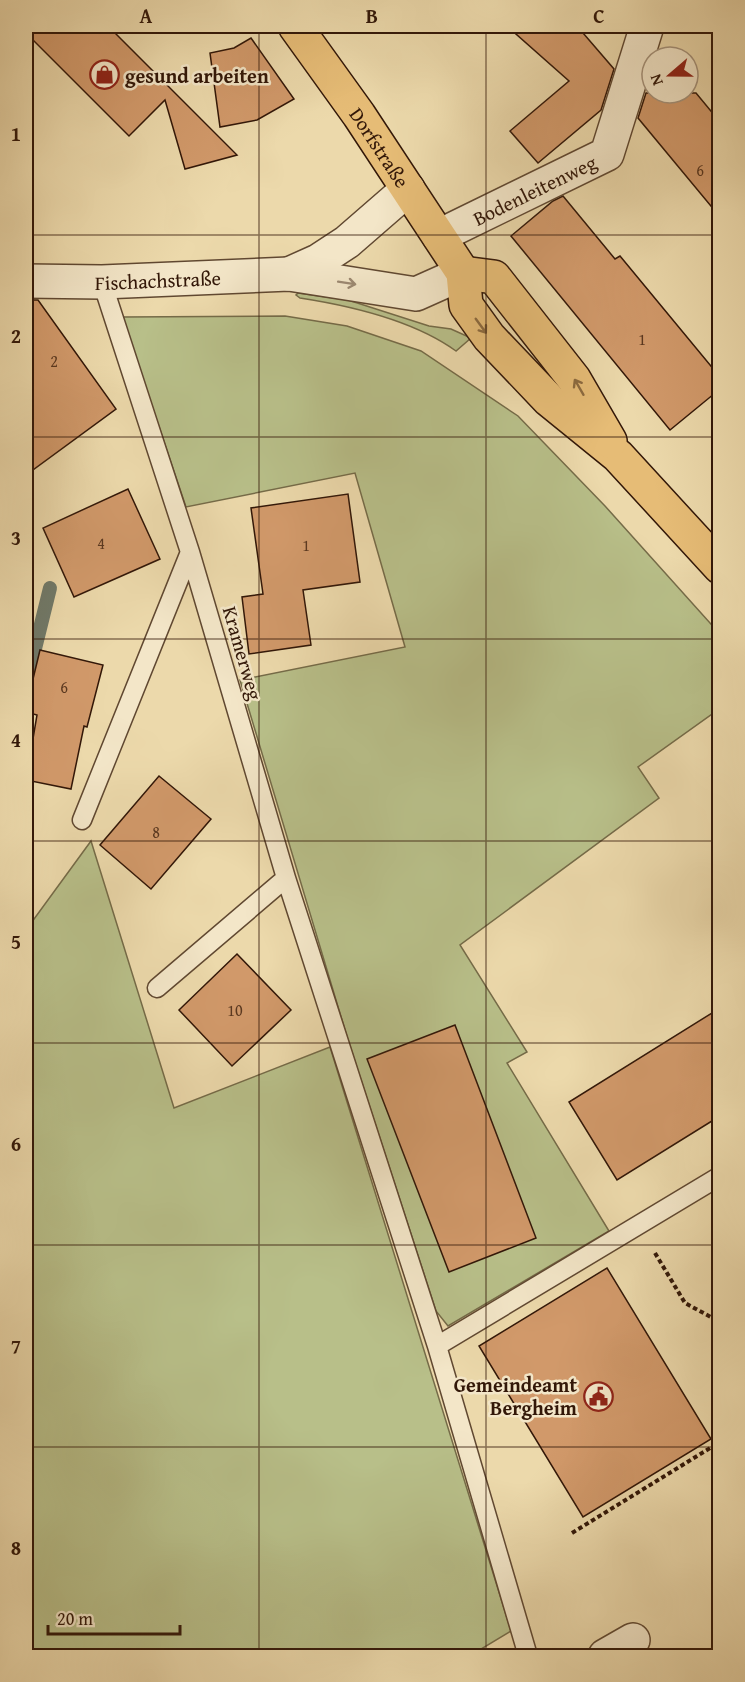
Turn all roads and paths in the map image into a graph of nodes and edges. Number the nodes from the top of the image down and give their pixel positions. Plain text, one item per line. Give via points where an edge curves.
1 (295, 26) edge
2 (647, 26) edge
3 (408, 189) junction
4 (439, 236) junction
5 (463, 273) junction
6 (289, 274) junction
7 (26, 281) edge
8 (102, 282) junction
9 (190, 552) junction
10 (720, 567) edge
11 (82, 820) dead end
12 (286, 878) junction
13 (157, 988) dead end
14 (720, 1176) edge
15 (638, 1225) junction
16 (720, 1322) edge
17 (437, 1346) junction
18 (720, 1437) edge
19 (572, 1533) dead end
20 (528, 1656) edge

1 - 3 main road, Dorfstraße
2 - 4 street, Bodenleitenweg via 608,154
3 - 4 main road, Dorfstraße
3 - 6 street, Fischachstraße via 347,242
4 - 5 main road, Dorfstraße
6 -> 5 street, Fischachstraße via 416,294
5 - 10 main road via 494,277 574,379 618,456
6 - 8 street, Fischachstraße
7 - 8 street, Fischachstraße
8 - 9 lane, Kramerweg
9 - 11 lane
9 - 12 lane, Kramerweg
12 - 13 lane
12 - 17 lane, Kramerweg
14 - 15 lane
15 - 16 path via 685,1304
15 - 17 lane
17 - 20 lane, Kramerweg
18 - 19 path via 715,1445

